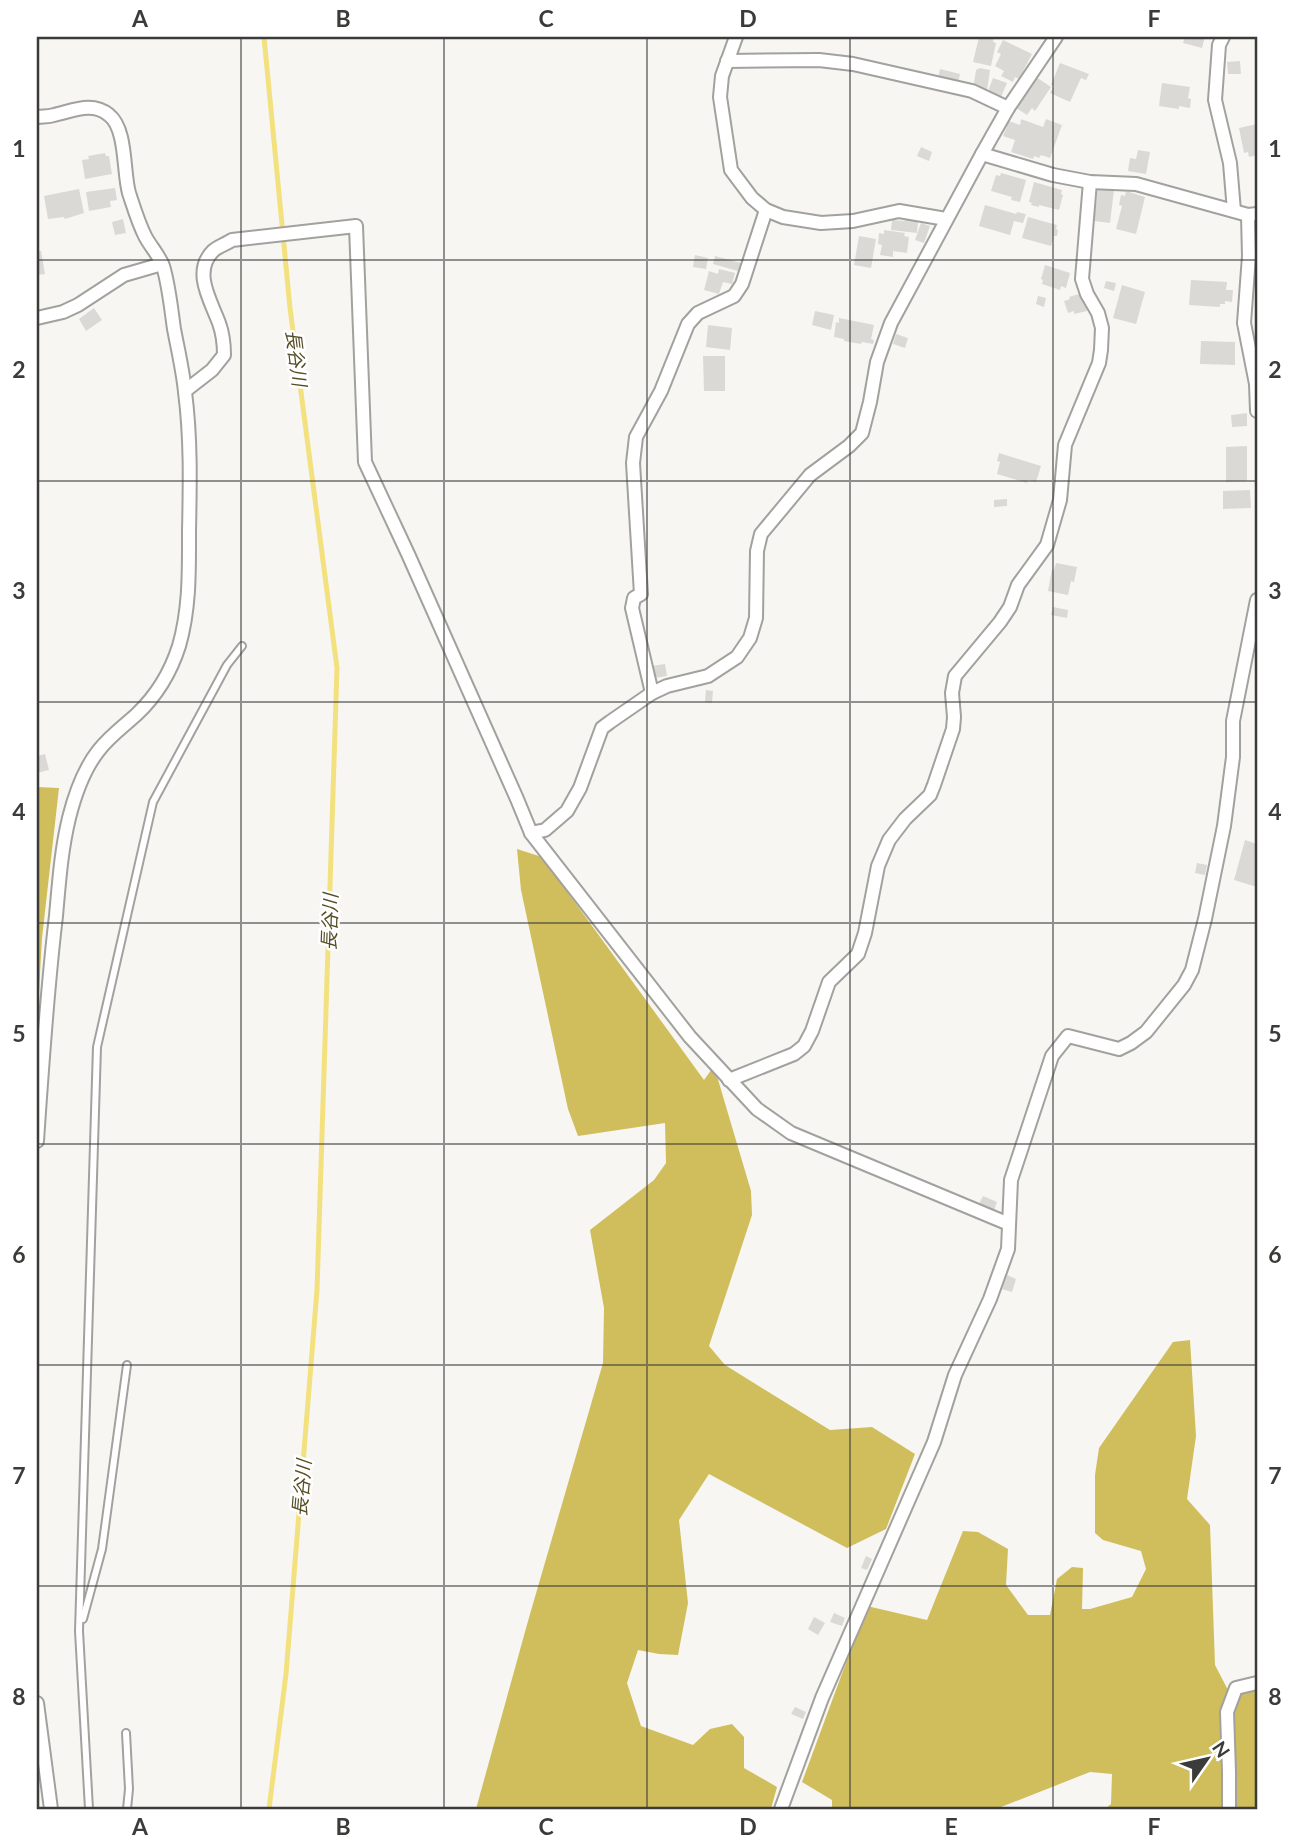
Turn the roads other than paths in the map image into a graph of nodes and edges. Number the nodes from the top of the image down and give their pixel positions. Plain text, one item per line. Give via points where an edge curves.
1 (736, 37) edge
2 (1056, 37) edge
3 (1223, 37) edge
4 (727, 61) junction
5 (1008, 108) junction
6 (37, 117) edge
7 (982, 153) junction
8 (1090, 182) junction
9 (766, 210) junction
10 (1234, 211) junction
11 (1253, 215) edge
12 (946, 219) junction
13 (162, 264) junction
14 (37, 318) edge
15 (185, 391) junction
16 (1257, 411) edge
17 (1257, 600) edge
18 (242, 646) dead end
19 (652, 693) junction
20 (531, 833) junction
21 (729, 1080) junction
22 (37, 1141) edge
23 (1009, 1224) junction
24 (127, 1365) dead end
25 (79, 1631) junction
26 (1257, 1683) edge
27 (37, 1703) edge
28 (126, 1733) dead end
29 (51, 1809) edge
30 (89, 1809) edge
31 (127, 1809) edge
32 (781, 1809) edge
33 (1229, 1809) edge

1 - 4 street
2 - 5 street
3 - 10 street via 1215,100 1230,163
4 - 5 street via 853,64 972,91
4 - 9 street via 720,97 731,170
5 - 7 street
6 - 13 street via 78,108 93,108 110,116 118,128 136,215
7 - 8 street via 1053,176
7 - 12 street
8 - 10 street via 1136,184
8 - 21 street via 1082,279 1098,313 1101,350 1065,445 1060,500 1047,545 1018,584 1010,607 955,676 953,729 930,795 889,840 878,866 858,954 829,982 804,1046
9 - 12 street via 821,223 899,211
9 - 19 street via 742,285 734,296 698,313 688,324 636,437 633,475 641,594 634,598 632,608
10 - 11 street
11 - 16 street via 1244,323
12 - 19 street via 891,323 877,362 862,433 810,475 761,534 756,618 750,638 737,657 708,676
13 - 14 street via 124,275 78,305
13 - 15 street
15 - 20 street via 224,355 220,324 203,285 205,262 213,250 232,240 355,226 365,462
15 - 22 street via 189,513 184,630 169,671 154,695 99,750 80,782 62,849
17 - 23 street via 1233,721 1224,826 1192,970 1146,1032 1131,1043 1119,1049 1068,1036 1052,1056 1011,1180
18 - 25 lane via 227,665 153,802 97,1048
19 - 20 street via 602,728 567,811 545,830
20 - 21 street via 690,1037
21 - 23 street via 791,1133
23 - 32 street via 1008,1249 990,1299 955,1375 934,1442 822,1698
24 - 25 lane via 102,1549
25 - 30 lane
26 - 33 street via 1236,1688 1227,1712
27 - 29 street
28 - 31 lane

